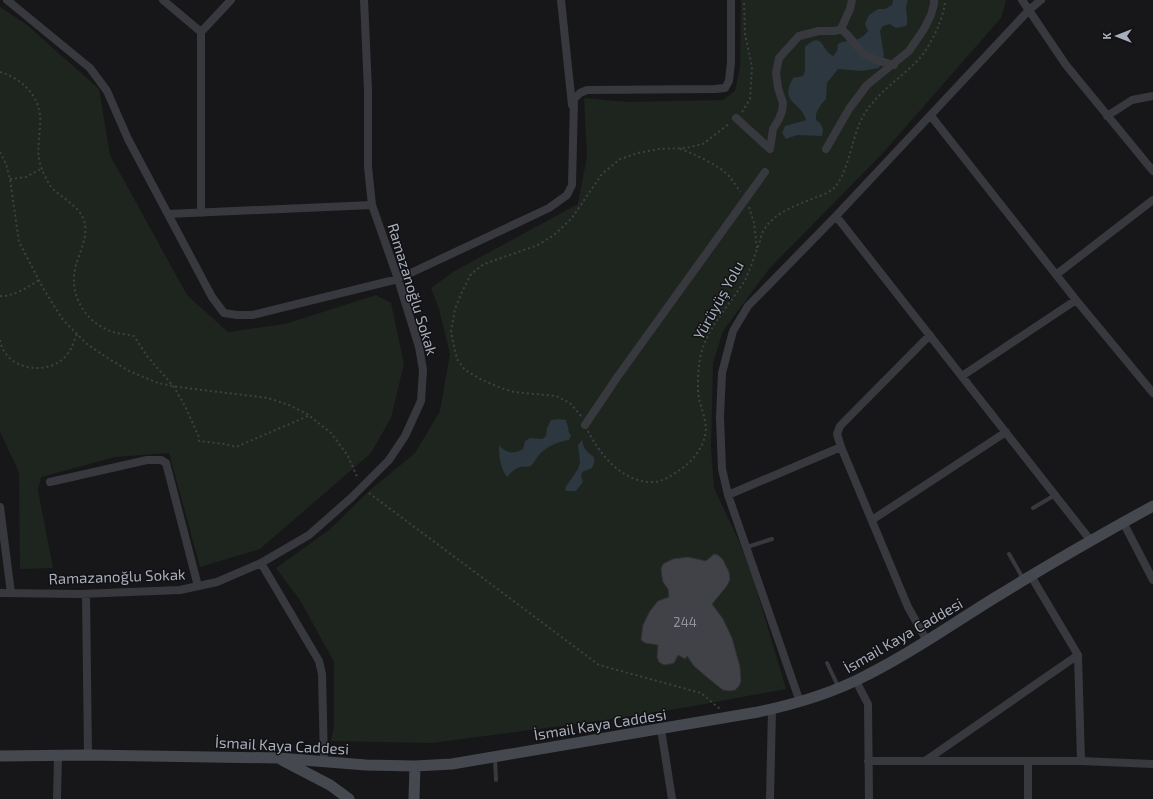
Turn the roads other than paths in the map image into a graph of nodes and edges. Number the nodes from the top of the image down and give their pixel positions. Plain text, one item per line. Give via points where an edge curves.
1 (7, 0) edge
2 (163, 0) edge
3 (231, 0) edge
4 (364, 0) edge
5 (562, 0) edge
6 (731, 0) edge
7 (852, 0) edge
8 (934, 0) edge
9 (1022, 0) edge
10 (1041, 0) edge
11 (1029, 10) junction
12 (841, 29) junction
13 (202, 32) junction
14 (894, 65) junction
15 (1153, 96) edge
16 (931, 116) junction
17 (1107, 116) junction
18 (573, 117) junction
19 (736, 118) road end
20 (826, 149) dead end
21 (1153, 171) edge
22 (765, 172) dead end
23 (1153, 200) edge
24 (372, 205) junction
25 (201, 213) junction
26 (168, 214) junction
27 (836, 216) junction
28 (1057, 274) junction
29 (398, 279) junction
30 (1076, 300) junction
31 (930, 335) junction
32 (962, 376) junction
33 (1153, 393) edge
34 (585, 425) road end
35 (1006, 432) junction
36 (841, 447) junction
37 (50, 482) dead end
38 (728, 495) junction
39 (1055, 495) junction
40 (1153, 506) edge
41 (0, 507) edge
42 (1033, 508) dead end
43 (872, 520) junction
44 (1123, 522) junction
45 (772, 540) dead end
46 (1091, 541) junction
47 (747, 547) junction
48 (1009, 554) dead end
49 (261, 563) junction
50 (1028, 578) junction
51 (1153, 580) edge
52 (198, 586) junction
53 (0, 593) edge
54 (11, 593) junction
55 (86, 594) junction
56 (927, 641) junction
57 (1078, 655) junction
58 (827, 664) dead end
59 (856, 681) junction
60 (839, 688) junction
61 (800, 702) junction
62 (772, 710) junction
63 (662, 729) junction
64 (58, 755) junction
65 (88, 755) junction
66 (0, 756) edge
67 (494, 756) junction
68 (278, 758) junction
69 (324, 761) junction
70 (868, 761) junction
71 (925, 761) junction
72 (1028, 761) junction
73 (1081, 761) junction
74 (1153, 764) edge
75 (415, 766) junction
76 (496, 780) dead end
77 (57, 799) edge
78 (349, 799) edge
79 (414, 799) edge
80 (672, 799) edge
81 (770, 799) edge
82 (869, 799) edge
83 (1028, 799) edge

1 - 26 street via 90,68 107,91 128,139
2 - 13 street
3 - 13 street
4 - 24 street, Ramazanoğlu Sokak via 368,167
5 - 18 street
6 - 18 street via 730,81 724,88 587,90 574,99
7 - 12 street
8 - 14 street via 931,15 924,29 909,51
9 - 11 street
10 - 11 street
11 - 16 street
11 - 17 street via 1066,65
12 - 14 street via 864,54
12 - 19 street via 799,36 779,58 776,73 783,103 781,115 772,129 770,149
13 - 25 street
14 - 20 street via 867,86 849,109
15 - 17 street via 1132,100
16 - 27 street
16 - 28 street
17 - 21 street
18 - 29 street via 572,185 567,195 549,208
22 - 34 street
23 - 28 street
24 - 25 street
24 - 29 street, Ramazanoğlu Sokak
25 - 26 street
26 - 29 street via 212,297 224,313 252,315
27 - 31 street
27 - 38 street via 748,306 733,331 722,373 720,417 722,469
28 - 30 street
29 - 49 street, Ramazanoğlu Sokak via 419,347 423,370 421,401 405,436 389,460 309,535
30 - 32 street
30 - 33 street
31 - 32 street
31 - 36 street via 840,426 837,434
32 - 35 street
35 - 39 street
35 - 43 street
36 - 38 street
36 - 43 street
37 - 52 street via 147,460 161,460 166,463
38 - 47 street
39 - 42 lane
39 - 46 street
40 - 44 street, İsmail Kaya Caddesi
41 - 54 street
43 - 56 street via 908,607
44 - 46 street, İsmail Kaya Caddesi
44 - 51 street
45 - 47 lane
46 - 50 street, İsmail Kaya Caddesi
47 - 61 street
48 - 50 lane
49 - 52 street, Ramazanoğlu Sokak via 217,582
49 - 69 street via 319,661 322,674
50 - 56 street, İsmail Kaya Caddesi
50 - 57 street
52 - 55 street, Ramazanoğlu Sokak via 180,590
53 - 54 street, Ramazanoğlu Sokak
54 - 55 street, Ramazanoğlu Sokak
55 - 65 street
56 - 59 street, İsmail Kaya Caddesi
57 - 71 street
57 - 73 street
58 - 60 lane
59 - 60 street, İsmail Kaya Caddesi
59 - 70 street via 868,704
60 - 61 street, İsmail Kaya Caddesi
61 - 62 street, İsmail Kaya Caddesi
62 - 63 street, İsmail Kaya Caddesi
62 - 81 street
63 - 67 street, İsmail Kaya Caddesi
63 - 80 street
64 - 65 street, İsmail Kaya Caddesi
64 - 66 street, İsmail Kaya Caddesi
64 - 77 street
65 - 68 street, İsmail Kaya Caddesi
67 - 75 street, İsmail Kaya Caddesi via 452,764
67 - 76 lane
68 - 69 street, İsmail Kaya Caddesi
68 - 78 street via 330,785
69 - 75 street, İsmail Kaya Caddesi
70 - 71 street
70 - 82 street
71 - 72 street
72 - 73 street
72 - 83 street
73 - 74 street
75 - 79 street

